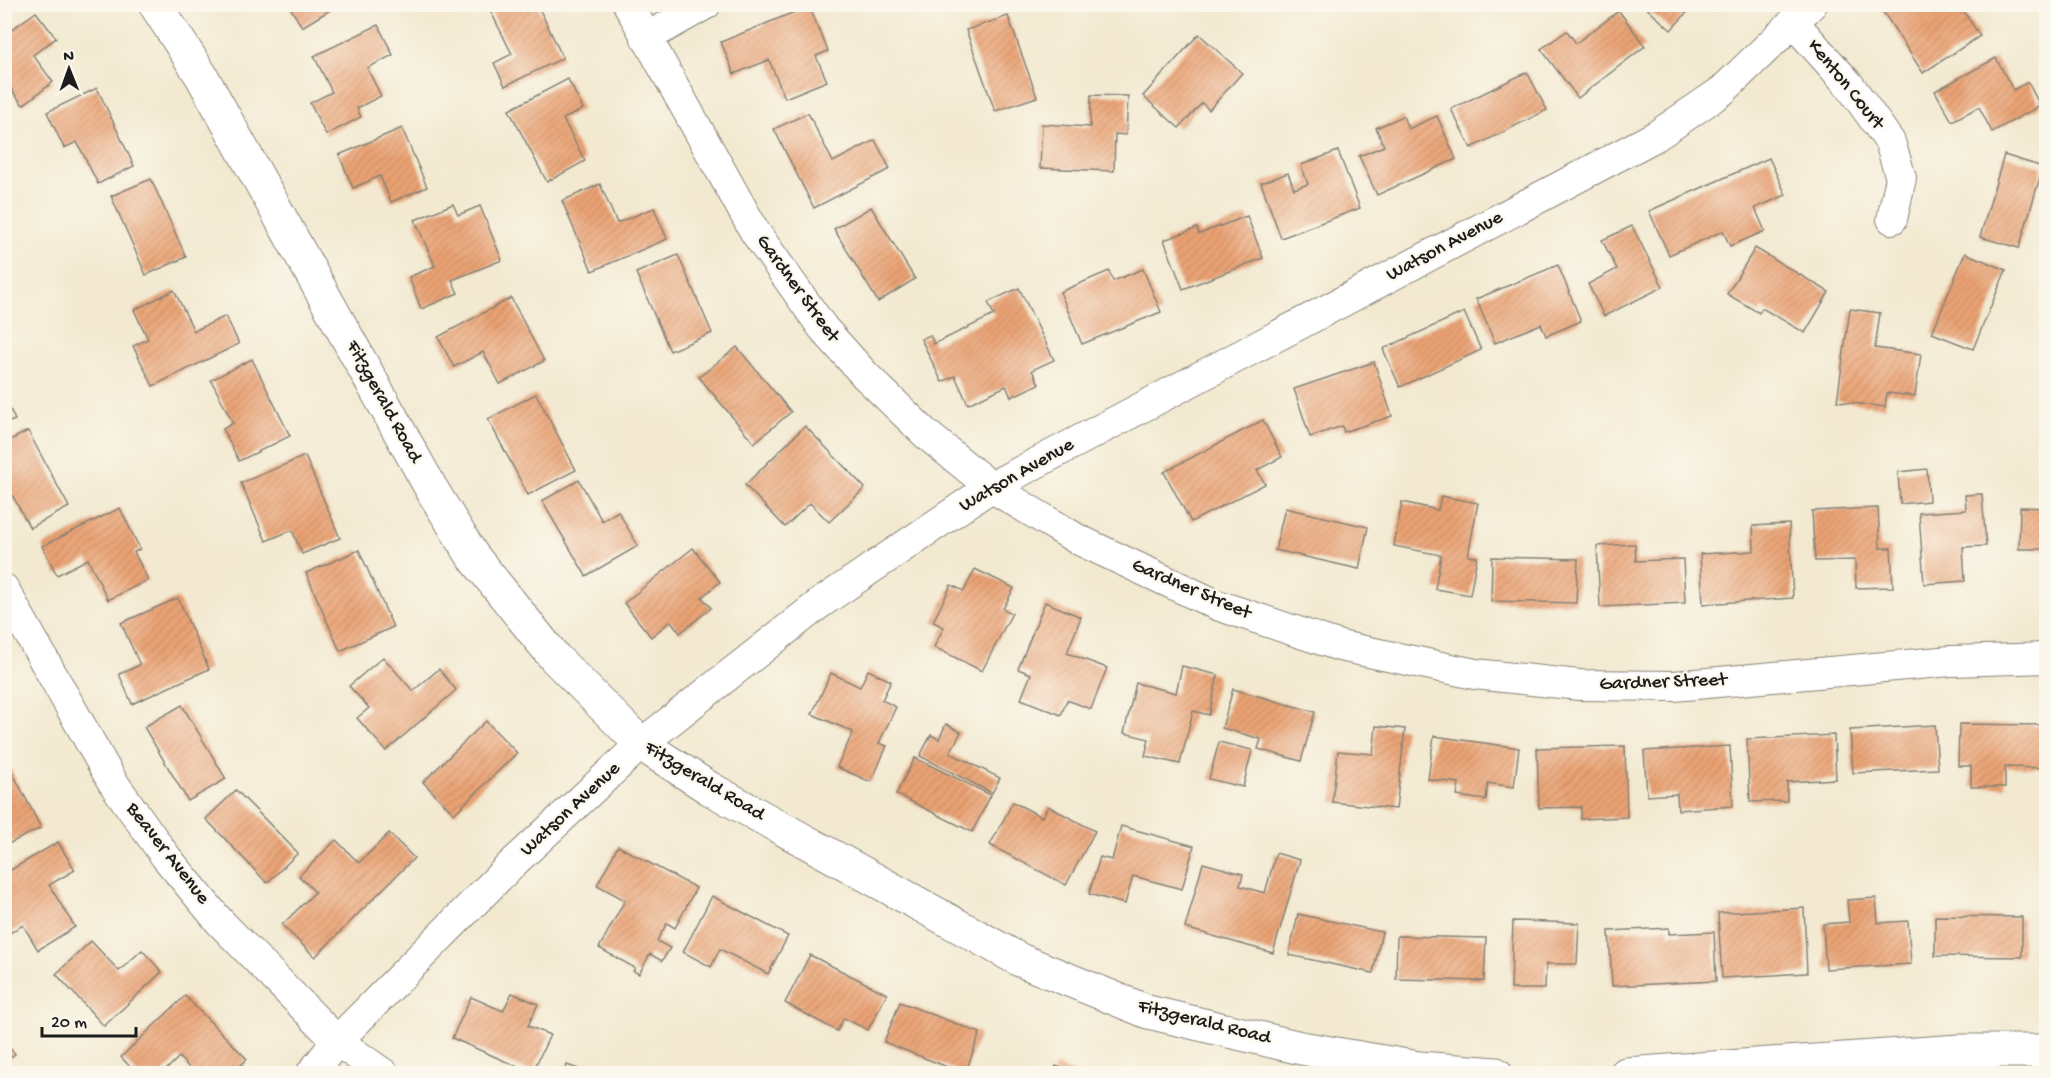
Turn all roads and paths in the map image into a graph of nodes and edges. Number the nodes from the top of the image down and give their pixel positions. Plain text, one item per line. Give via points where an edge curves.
1 (155, 4) edge
2 (628, 4) edge
3 (706, 4) edge
4 (1803, 14) edge
5 (646, 38) junction
6 (1892, 219) dead end
7 (991, 487) junction
8 (4, 589) edge
9 (2046, 658) edge
10 (641, 744) junction
11 (337, 1041) junction
12 (2046, 1051) edge
13 (311, 1074) edge
14 (384, 1074) edge
15 (1496, 1074) edge
16 (1626, 1074) edge

1 - 10 main road, Fitzgerald Road via 201,75 472,555 555,658
2 - 5 street, Gardner Street
3 - 5 street
4 - 6 street, Kenton Court via 1890,142 1901,178
4 - 7 street, Watson Avenue via 1722,91 1656,135
5 - 7 street, Gardner Street via 755,231 823,328 926,434
7 - 9 street, Gardner Street via 1077,538 1217,605 1340,646 1475,674 1579,685 1674,686 1951,661
7 - 10 street, Watson Avenue via 819,604
8 - 11 street, Beaver Avenue via 112,781 166,857 220,922
10 - 11 street, Watson Avenue via 510,866
10 - 15 main road, Fitzgerald Road via 710,788 1020,960 1148,1012 1301,1048 1419,1068
11 - 13 street, Watson Avenue
11 - 14 street, Beaver Avenue
12 - 16 main road via 1959,1052

